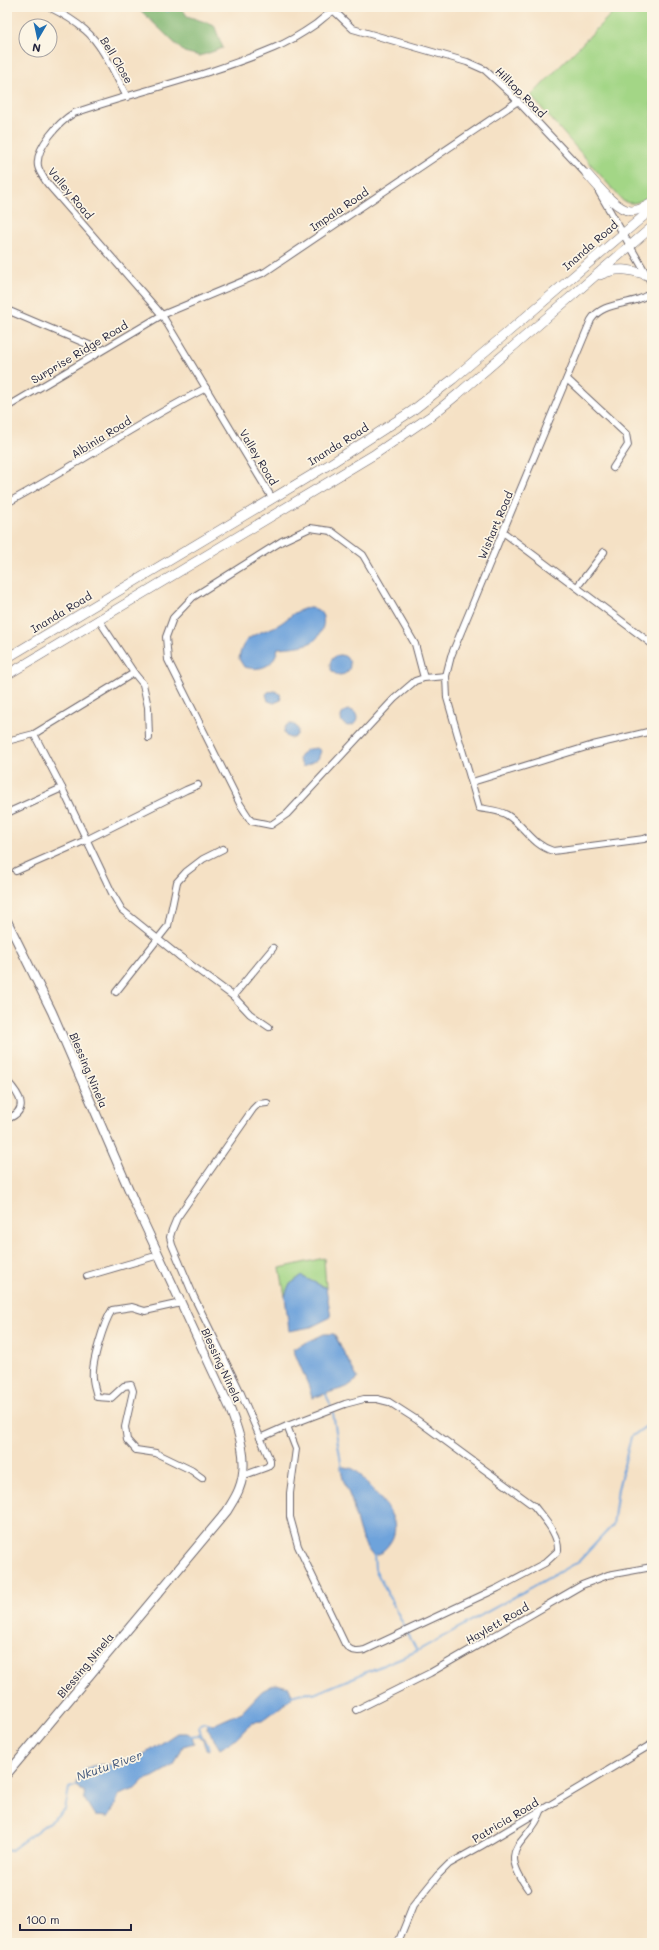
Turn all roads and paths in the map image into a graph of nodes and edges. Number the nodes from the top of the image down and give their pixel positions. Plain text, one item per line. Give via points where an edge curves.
1 (49, 7) edge
2 (342, 7) edge
3 (331, 9) edge
4 (127, 98) junction
5 (518, 101) junction
6 (587, 174) junction
7 (652, 203) edge
8 (652, 209) edge
9 (652, 227) edge
10 (623, 232) junction
11 (631, 245) junction
12 (647, 274) junction
13 (592, 279) junction
14 (652, 284) edge
15 (652, 291) edge
16 (7, 310) edge
17 (162, 315) junction
18 (101, 350) junction
19 (566, 379) junction
20 (206, 388) junction
21 (7, 408) edge
22 (613, 468) dead end
23 (272, 498) junction
24 (7, 503) edge
25 (503, 532) junction
26 (604, 552) dead end
27 (577, 587) junction
28 (99, 620) junction
29 (652, 644) edge
30 (7, 658) edge
31 (134, 673) junction
32 (7, 675) edge
33 (446, 676) junction
34 (424, 678) junction
35 (652, 731) edge
36 (34, 734) junction
37 (149, 738) dead end
38 (7, 741) edge
39 (472, 782) junction
40 (198, 786) dead end
41 (62, 788) junction
42 (7, 813) edge
43 (652, 836) edge
44 (86, 840) junction
45 (223, 849) dead end
46 (16, 871) dead end
47 (7, 921) edge
48 (157, 939) junction
49 (273, 948) dead end
50 (116, 992) dead end
51 (233, 996) junction
52 (269, 1027) dead end
53 (7, 1081) edge
54 (267, 1103) dead end
55 (7, 1119) edge
56 (159, 1255) junction
57 (87, 1276) dead end
58 (181, 1303) junction
59 (287, 1426) junction
60 (260, 1438) junction
61 (242, 1476) junction
62 (202, 1478) dead end
63 (652, 1567) edge
64 (356, 1710) dead end
65 (652, 1744) edge
66 (7, 1774) edge
67 (542, 1809) junction
68 (528, 1889) dead end
69 (398, 1943) edge

1 - 4 street, Bell Close via 86,30 98,45
2 - 3 street, Valley Road
3 - 4 street, Valley Road via 303,32 275,48 184,81
3 - 5 street, Hilltop Road via 353,29 477,66 492,76
4 - 17 street, Valley Road via 67,117 44,145 38,166 48,183
5 - 6 street, Hilltop Road
5 - 17 street, Impala Road via 265,272
6 - 7 main road via 622,208 640,210
6 - 10 street, Hilltop Road
8 - 10 main road, Inanda Road
9 - 11 main road
10 - 11 street, Hilltop Road
10 - 23 main road, Inanda Road via 431,397 385,429
11 - 12 street, Hilltop Road
11 - 13 main road
12 - 13 main road via 615,269
12 - 14 street, Hilltop Road
13 - 28 main road via 426,420 375,454
15 - 19 street, Wishart Road via 641,300 606,308 594,314
16 - 18 street
17 - 18 street, Surprise Ridge Road
17 - 20 street, Valley Road
18 - 21 street, Surprise Ridge Road
19 - 22 street via 626,434 628,445
19 - 25 street, Wishart Road
20 - 23 street, Valley Road
20 - 24 street, Albinia Road via 174,404 64,472
23 - 30 main road, Inanda Road
25 - 27 street
25 - 33 street, Wishart Road via 449,662
26 - 27 street
27 - 29 street
28 - 31 street
28 - 32 main road
31 - 36 street
31 - 37 street via 141,679 145,690
33 - 34 street
33 - 39 street, Wishart Road via 447,698
34 - 34 street via 415,681 394,699 287,814 271,825 251,820 240,804 168,660 166,637 173,618 193,597 282,541 310,528 331,531 363,555 415,644
35 - 39 street via 593,744
36 - 38 street
36 - 41 street
39 - 43 street, Wishart Road via 479,808 508,816 542,848 553,851
40 - 44 street
41 - 42 street
41 - 44 street
44 - 46 street
44 - 48 street via 122,910
45 - 48 street via 203,859 177,882 168,926
47 - 56 street, Blessing Ninela via 52,1012
48 - 50 street
48 - 51 street
49 - 51 street
51 - 52 street via 250,1014
53 - 55 street via 16,1093 21,1107 16,1116
54 - 60 street via 258,1104 253,1109 177,1218 170,1237 194,1297
56 - 57 street
56 - 58 street, Blessing Ninela
58 - 61 street, Blessing Ninela via 241,1436
58 - 62 street via 145,1311 132,1307 112,1310 98,1346 92,1377 97,1397 111,1398 124,1386 131,1385 133,1391 125,1426 127,1440 136,1450 156,1453
59 - 59 street via 296,1449 290,1493 290,1517 298,1546 347,1648 358,1652 365,1650 498,1588 545,1563 558,1551 558,1544 534,1506 389,1402 364,1399
59 - 60 street
60 - 61 street via 268,1453 270,1464 260,1471
61 - 66 street, Blessing Ninela via 239,1489 227,1511
63 - 64 street, Haylett Road via 608,1575 582,1585 436,1670
65 - 67 street, Patricia Road
67 - 68 street via 538,1820 513,1856 519,1877
67 - 69 street, Patricia Road via 444,1868 413,1906

